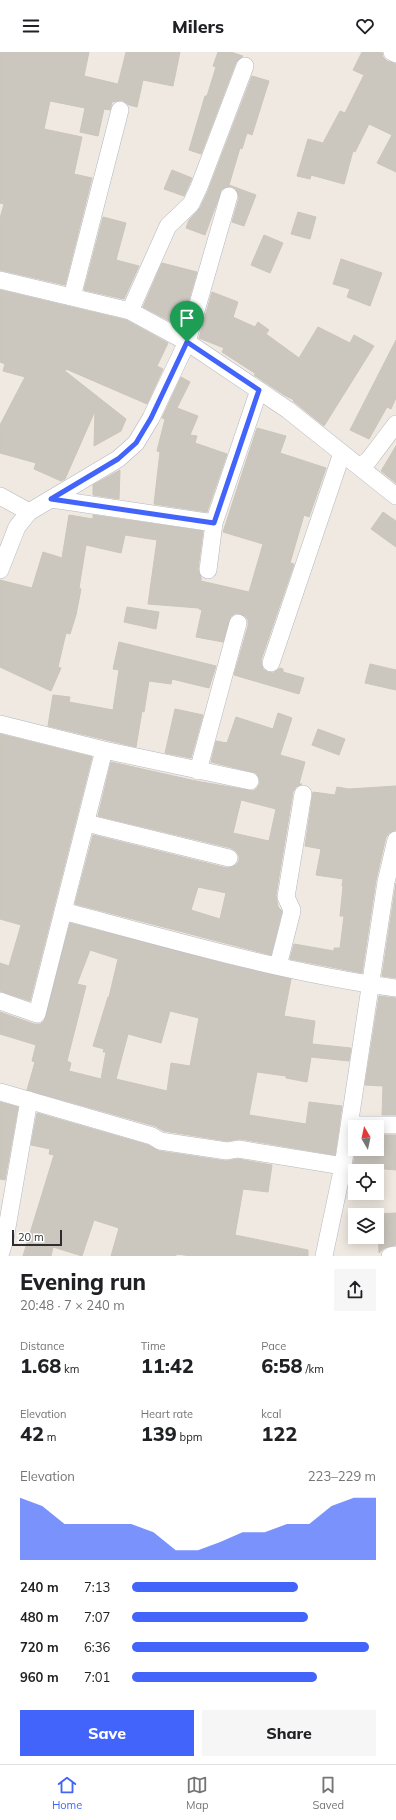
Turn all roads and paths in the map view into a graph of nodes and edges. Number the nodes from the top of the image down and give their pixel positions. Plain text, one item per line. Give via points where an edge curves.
1 (392, 52) edge
2 (396, 54) edge
3 (244, 66) dead end
4 (120, 110) dead end
5 (229, 196) dead end
6 (0, 280) edge
7 (72, 297) junction
8 (130, 312) junction
9 (187, 342) junction
10 (259, 390) junction
11 (396, 424) edge
12 (342, 453) junction
13 (359, 466) junction
14 (0, 496) edge
15 (396, 496) edge
16 (51, 499) junction
17 (29, 512) junction
18 (214, 523) junction
19 (208, 570) dead end
20 (0, 571) edge
21 (238, 623) dead end
22 (271, 663) dead end
23 (0, 724) edge
24 (104, 750) junction
25 (198, 771) junction
26 (250, 781) dead end
27 (303, 794) dead end
28 (86, 822) junction
29 (396, 840) edge
30 (229, 858) dead end
31 (63, 910) junction
32 (278, 966) junction
33 (371, 985) junction
34 (396, 988) edge
35 (0, 1001) edge
36 (0, 1092) edge
37 (29, 1100) junction
38 (350, 1120) edge
39 (384, 1125) edge
40 (396, 1125) edge
41 (348, 1132) edge
42 (343, 1166) junction
43 (2, 1244) edge
44 (396, 1255) edge
45 (324, 1256) edge
46 (390, 1256) edge

1 - 2 street
3 - 8 street via 196,193 190,204 168,226
4 - 7 street
5 - 9 street
6 - 7 street
7 - 8 street
8 - 9 street
9 - 10 street
9 - 16 street via 151,418 136,443 118,459
10 - 12 street
10 - 18 street
11 - 13 street via 368,460
12 - 13 street
12 - 22 street
13 - 15 street
14 - 17 street
16 - 17 street
16 - 18 street
17 - 20 street via 17,527
18 - 19 street
21 - 25 street
23 - 24 street
24 - 25 street
24 - 28 street
25 - 26 street
27 - 32 street via 286,896 292,910
28 - 30 street
28 - 31 street
29 - 33 street via 386,882
31 - 32 street
31 - 35 street via 37,1014
32 - 33 street
33 - 34 street
33 - 38 street
36 - 37 street
37 - 42 street via 152,1136 160,1141 227,1151 238,1149
37 - 43 street
39 - 40 street
41 - 42 street
42 - 45 street
44 - 46 street

